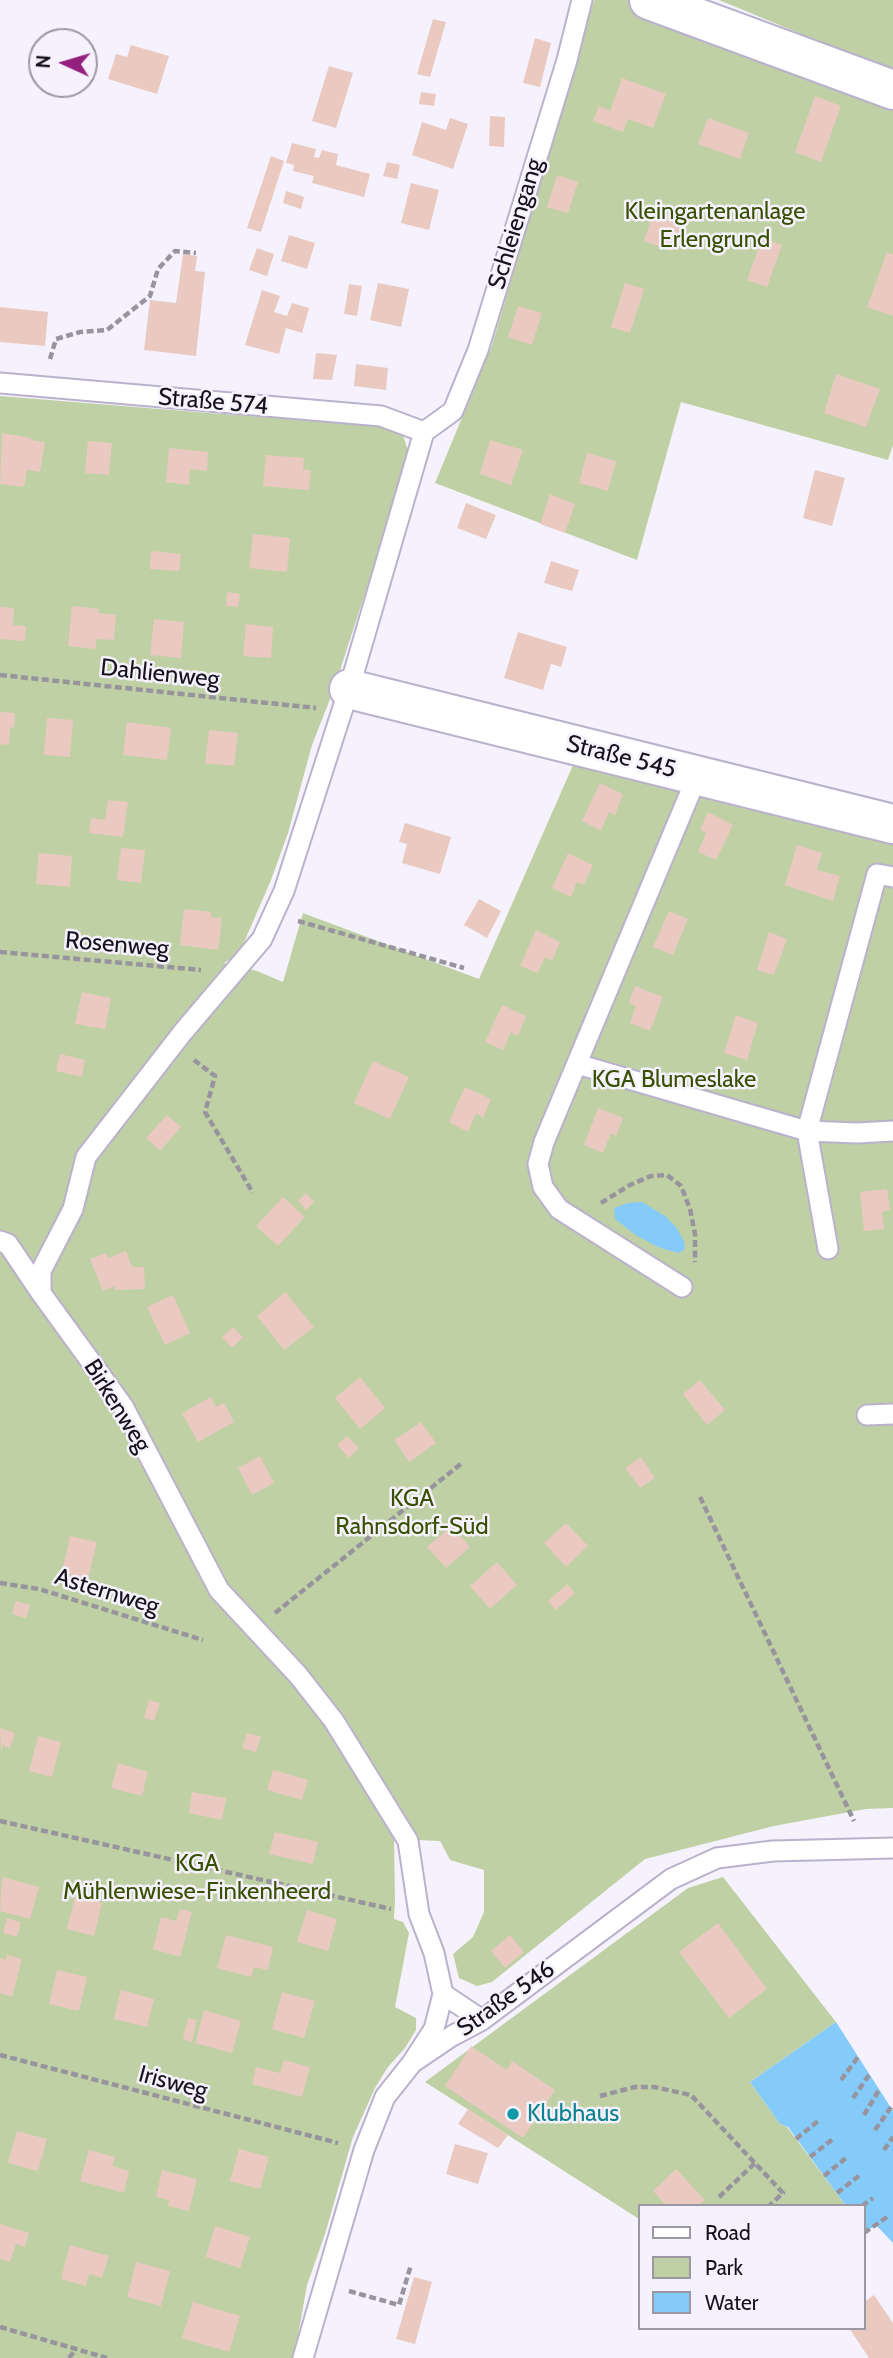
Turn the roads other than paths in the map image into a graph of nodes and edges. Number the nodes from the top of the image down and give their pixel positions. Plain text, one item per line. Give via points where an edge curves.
1 (582, 0) edge
2 (649, 0) edge
3 (893, 90) edge
4 (0, 383) edge
5 (424, 432) junction
6 (349, 689) junction
7 (695, 776) junction
8 (893, 824) edge
9 (893, 877) edge
10 (577, 1063) junction
11 (807, 1131) junction
12 (893, 1131) edge
13 (0, 1241) edge
14 (828, 1249) dead end
15 (682, 1287) road end
16 (41, 1293) junction
17 (893, 1414) edge
18 (867, 1415) dead end
19 (893, 1848) edge
20 (443, 1994) junction
21 (482, 2020) junction
22 (412, 2063) junction
23 (303, 2358) edge

1 - 5 lane, Schleiengang via 478,350 453,411
2 - 3 street
4 - 5 lane, Straße 574 via 381,416
5 - 6 lane
6 - 7 street, Straße 545
6 - 16 lane via 284,891 262,939 86,1157 73,1209 41,1271
7 - 8 street, Straße 545
7 - 10 lane
9 - 11 lane via 877,874
10 - 11 lane
10 - 15 lane via 544,1142 538,1164 543,1187 559,1209
11 - 12 lane
11 - 14 lane
13 - 16 lane, Birkenweg via 8,1244
16 - 20 lane, Birkenweg via 122,1406 219,1590 334,1721 408,1840 419,1914
17 - 18 lane
19 - 21 lane, Straße 546 via 717,1858 671,1879
20 - 21 lane
20 - 22 lane via 434,2029
21 - 22 lane, Straße 546
22 - 23 lane, Straße 546 via 385,2097 364,2150

